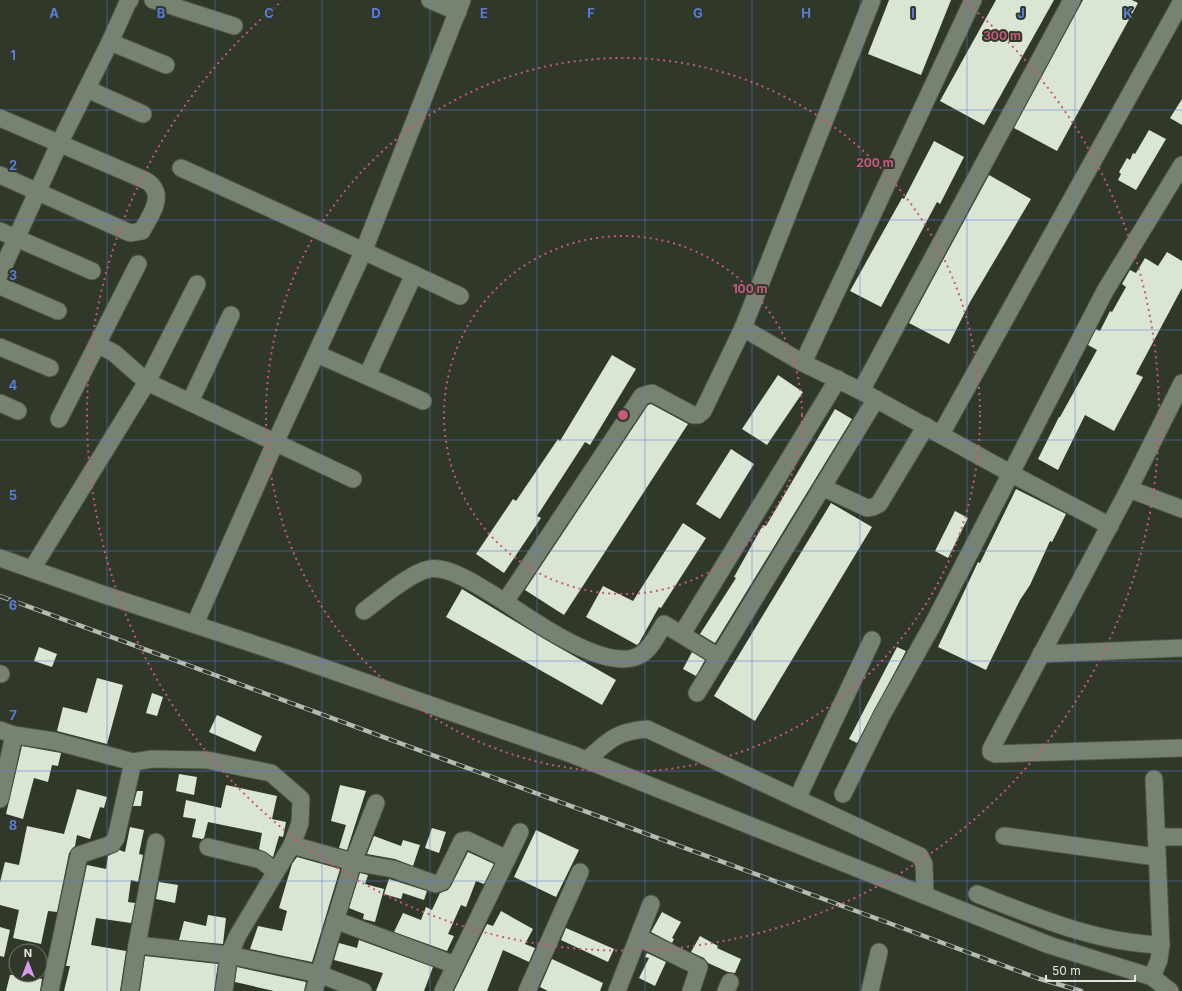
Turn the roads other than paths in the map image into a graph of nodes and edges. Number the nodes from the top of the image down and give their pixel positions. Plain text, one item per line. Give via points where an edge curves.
1 (130, 0) edge
2 (153, 0) edge
3 (430, 0) edge
4 (872, 0) edge
5 (973, 0) edge
6 (1072, 0) edge
7 (1182, 0) edge
8 (460, 6) edge
9 (234, 26) dead end
10 (110, 42) junction
11 (166, 65) dead end
12 (87, 89) junction
13 (143, 114) dead end
14 (0, 118) edge
15 (60, 142) junction
16 (1182, 165) edge
17 (181, 168) dead end
18 (0, 175) edge
19 (37, 192) junction
20 (0, 230) edge
21 (16, 238) junction
22 (364, 250) junction
23 (138, 264) dead end
24 (92, 271) dead end
25 (0, 274) edge
26 (414, 274) junction
27 (197, 284) dead end
28 (0, 286) edge
29 (460, 296) dead end
30 (58, 311) dead end
31 (231, 315) dead end
32 (743, 328) junction
33 (97, 344) junction
34 (0, 347) edge
35 (317, 354) junction
36 (803, 363) junction
37 (50, 368) dead end
38 (367, 376) junction
39 (838, 379) junction
40 (147, 382) junction
41 (1182, 383) edge
42 (869, 395) junction
43 (423, 400) dead end
44 (190, 402) junction
45 (0, 403) edge
46 (18, 411) dead end
47 (59, 420) dead end
48 (934, 430) junction
49 (275, 443) junction
50 (1010, 473) junction
51 (353, 479) dead end
52 (822, 487) junction
53 (1129, 490) junction
54 (1182, 509) edge
55 (1110, 526) junction
56 (0, 558) edge
57 (32, 569) junction
58 (504, 602) junction
59 (364, 610) dead end
60 (195, 624) junction
61 (682, 634) junction
62 (872, 640) dead end
63 (1182, 648) edge
64 (1042, 654) junction
65 (717, 656) junction
66 (697, 693) dead end
67 (7, 732) edge
68 (1182, 748) edge
69 (587, 760) junction
70 (133, 762) junction
71 (1154, 779) dead end
72 (843, 794) dead end
73 (0, 799) edge
74 (797, 799) junction
75 (376, 802) dead end
76 (520, 832) dead end
77 (1004, 836) dead end
78 (1156, 837) junction
79 (1182, 837) edge
80 (156, 842) dead end
81 (292, 845) junction
82 (208, 847) dead end
83 (1156, 857) junction
84 (507, 859) junction
85 (353, 862) junction
86 (275, 871) junction
87 (580, 872) dead end
88 (977, 894) dead end
89 (925, 895) junction
90 (651, 904) dead end
91 (336, 920) junction
92 (638, 937) junction
93 (137, 945) junction
94 (1161, 945) junction
95 (879, 952) dead end
96 (229, 955) junction
97 (455, 966) junction
98 (318, 974) junction
99 (1152, 977) junction
100 (50, 991) edge
101 (130, 991) edge
102 (224, 991) edge
103 (314, 991) edge
104 (363, 991) edge
105 (443, 991) edge
106 (527, 991) edge
107 (617, 991) edge
108 (691, 991) edge
109 (870, 991) edge
110 (1170, 991) edge

1 - 10 street
2 - 9 street
3 - 8 street
4 - 32 street
5 - 36 street
6 - 42 street
7 - 48 street
8 - 22 street
10 - 11 street
10 - 12 street
12 - 13 street
12 - 15 street
14 - 15 street
15 - 19 street
15 - 19 street via 153,185 156,192 155,204 142,231 130,233
16 - 50 street via 1105,291
17 - 22 street
18 - 19 street
19 - 21 street
20 - 21 street
21 - 24 street
21 - 25 street
22 - 26 street
22 - 35 street
23 - 33 street
26 - 29 street
26 - 38 street
27 - 40 street
28 - 30 street
31 - 44 street
32 - 36 street
32 - 58 street via 703,411 698,415 693,415 652,393 642,396
33 - 40 street via 114,353
33 - 47 street
34 - 37 street
35 - 38 street
35 - 49 street
36 - 39 street
38 - 43 street
39 - 42 street
39 - 61 street
40 - 44 street
40 - 57 street
41 - 53 street
42 - 48 street
42 - 52 street
44 - 49 street
45 - 46 street
48 - 50 street
48 - 52 street via 879,504 867,508
49 - 51 street
49 - 60 street
50 - 55 street
50 - 72 street via 934,624 882,714
52 - 65 street
53 - 54 street
53 - 55 street
55 - 64 street
56 - 57 street
57 - 60 street
58 - 59 street via 452,573 429,569 413,576
58 - 61 street via 593,654 610,658 638,656 647,650 664,624
60 - 69 street
61 - 65 street
62 - 74 street
63 - 64 street
64 - 68 street via 991,752 995,754
65 - 66 street
67 - 70 street via 54,741
67 - 73 street
69 - 74 street via 614,736 629,730 647,729
69 - 89 street
70 - 81 street via 152,759 207,760 271,773 301,799 300,822
70 - 100 street via 116,838 112,844 79,855
71 - 78 street
74 - 89 street via 920,856 924,864
75 - 85 street
76 - 84 street
77 - 83 street
78 - 79 street
78 - 83 street
80 - 93 street
81 - 85 street
81 - 86 street
82 - 86 street via 261,860
83 - 94 street
84 - 85 street via 467,840 462,841 442,882 436,884 393,869
84 - 97 street
85 - 91 street
86 - 96 street
87 - 106 street
88 - 94 street via 1050,923 1135,944
89 - 99 street via 1049,945
90 - 92 street
91 - 97 street
91 - 98 street
92 - 107 street
92 - 108 street via 699,967
93 - 96 street
93 - 101 street
94 - 99 street via 1159,960
95 - 109 street
96 - 98 street
96 - 102 street
97 - 105 street
98 - 103 street
98 - 104 street
99 - 110 street

